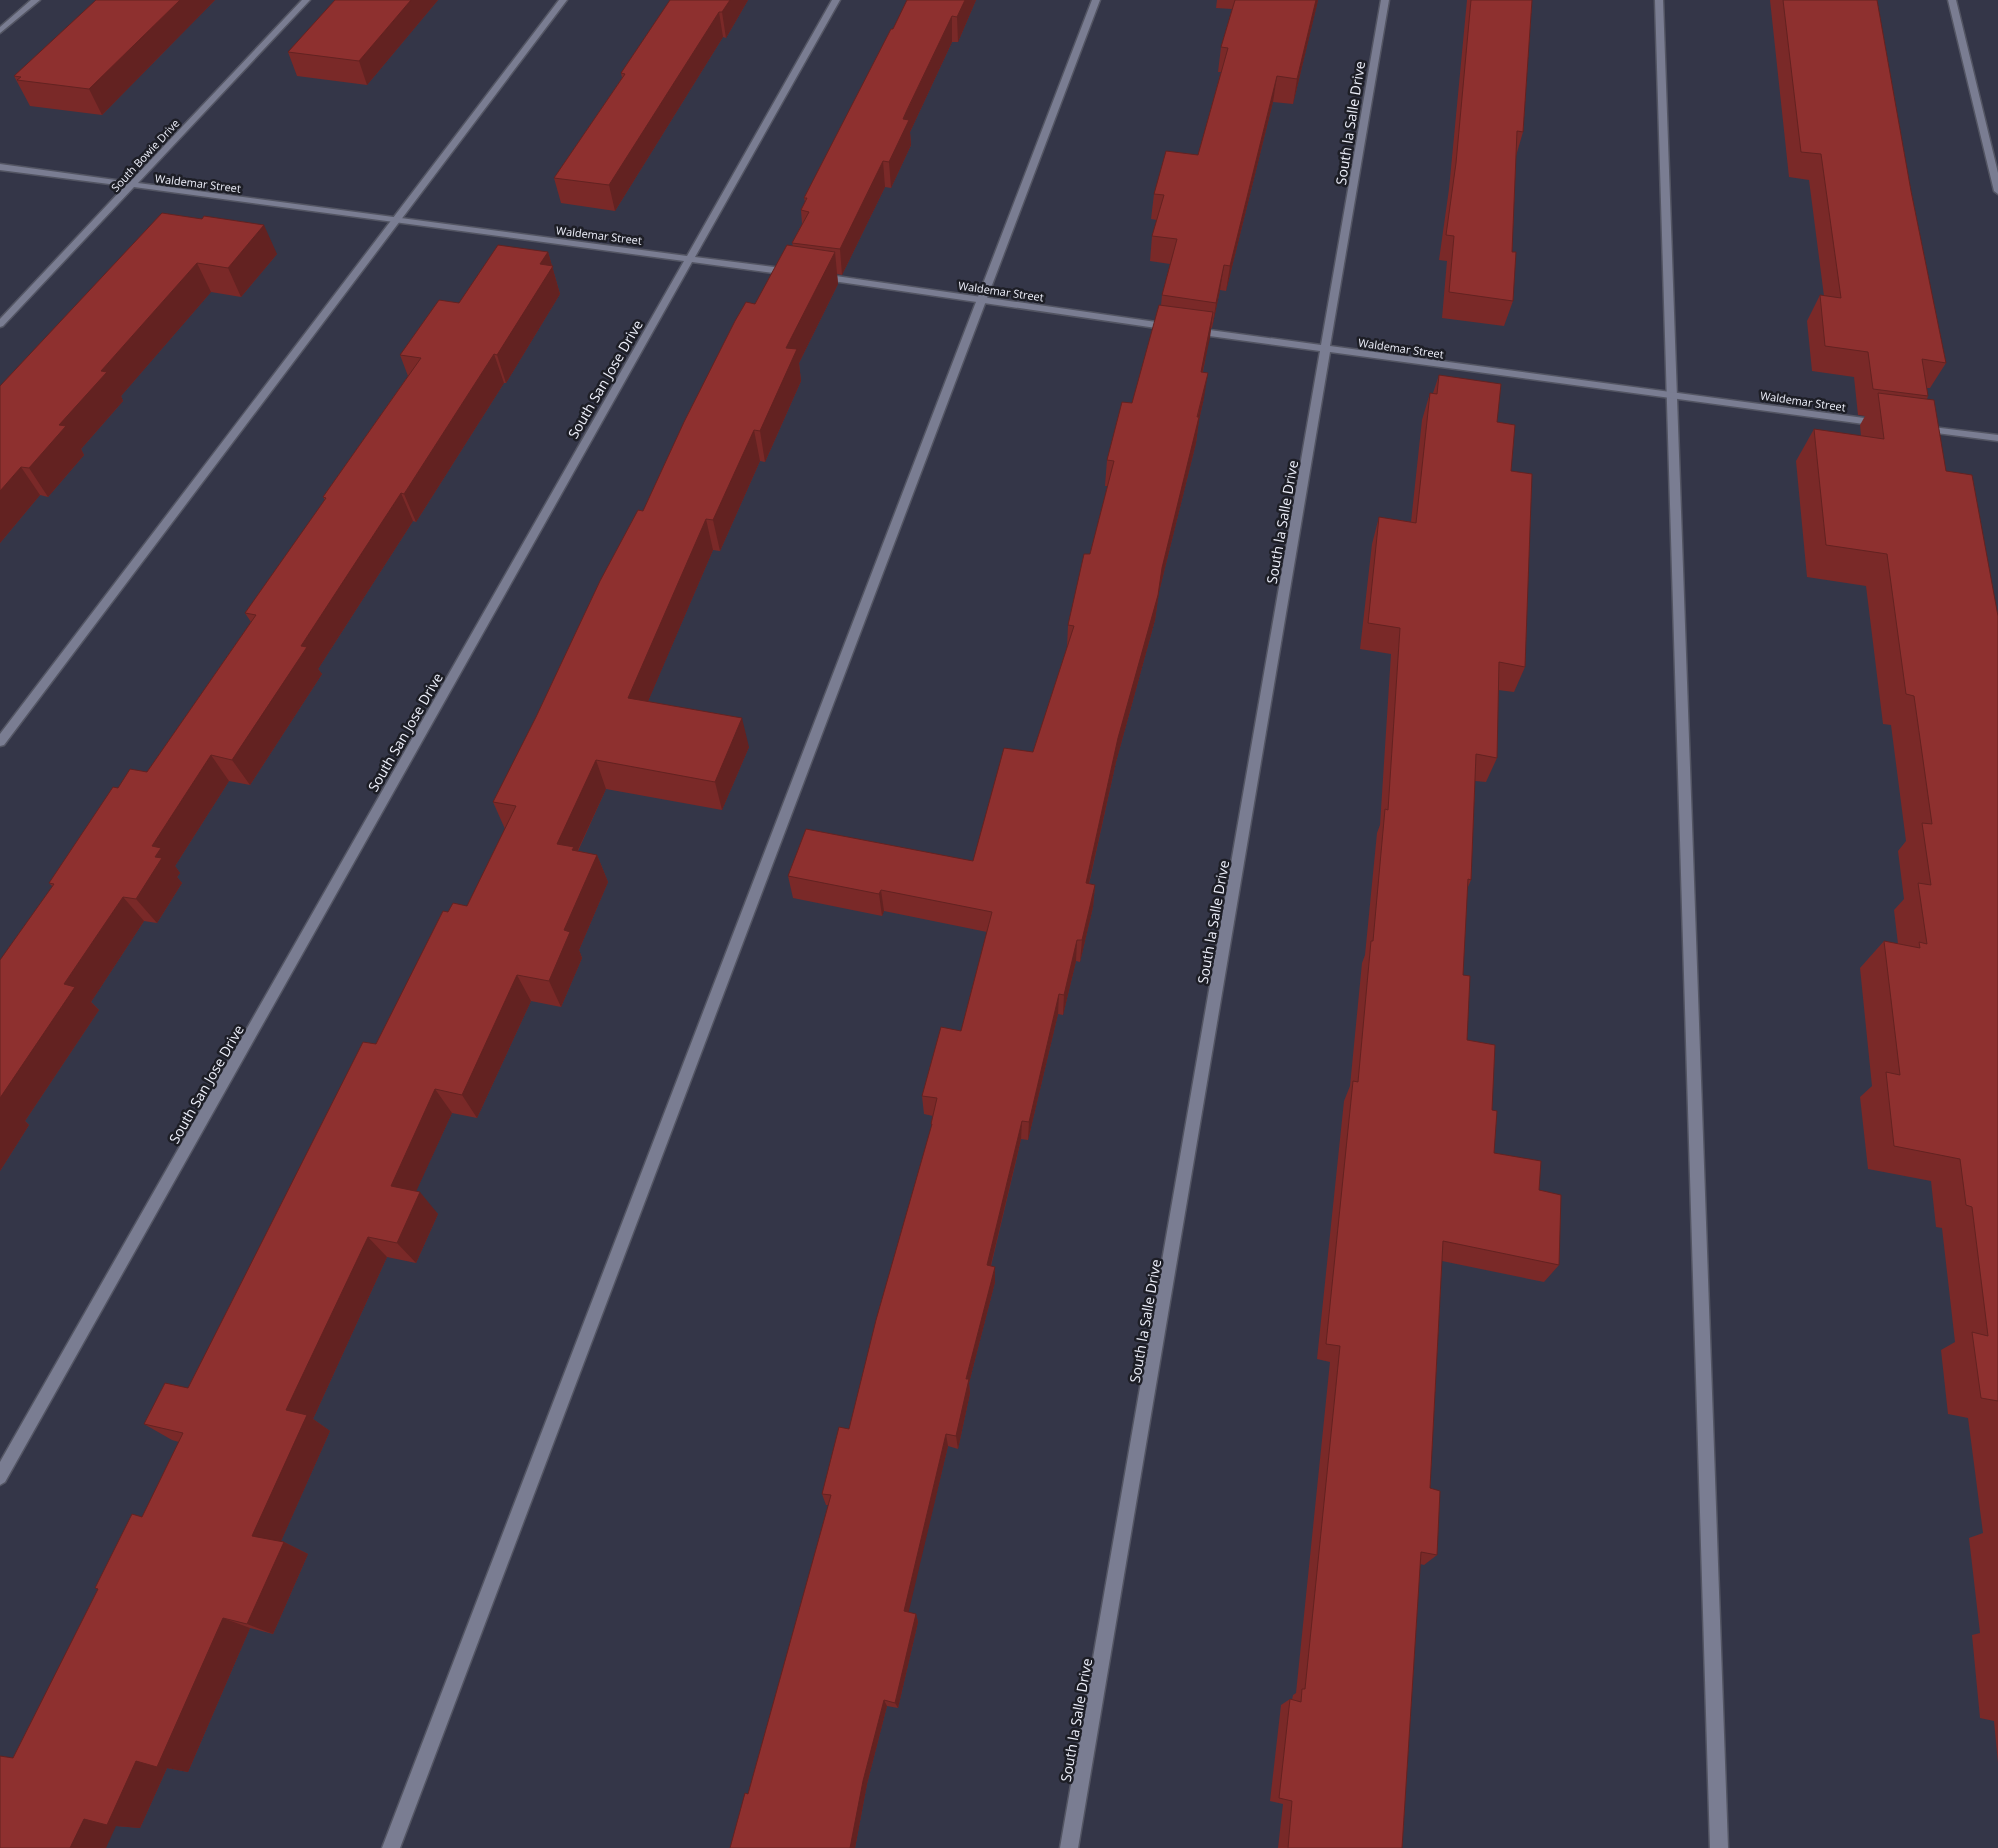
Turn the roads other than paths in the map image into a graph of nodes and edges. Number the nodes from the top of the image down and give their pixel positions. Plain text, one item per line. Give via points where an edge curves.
1 (36, 0) edge
2 (306, 0) edge
3 (563, 0) edge
4 (836, 0) edge
5 (1096, 0) edge
6 (1385, 0) edge
7 (1659, 0) edge
8 (1952, 0) edge
9 (0, 31) edge
10 (0, 167) edge
11 (132, 186) junction
12 (1998, 191) edge
13 (397, 220) junction
14 (691, 258) junction
15 (982, 300) junction
16 (0, 324) edge
17 (1327, 350) junction
18 (1672, 395) junction
19 (1889, 424) edge
20 (1919, 428) edge
21 (1998, 438) edge
22 (0, 742) edge
23 (0, 1477) edge
24 (391, 1848) edge
25 (1069, 1848) edge
26 (1719, 1848) edge

1 - 9 street
2 - 11 street, South Bowie Drive
3 - 13 street
4 - 14 street, South San Jose Drive
5 - 15 street
6 - 17 street, South la Salle Drive
7 - 18 street
8 - 12 street
10 - 11 street, Waldemar Street
11 - 13 street, Waldemar Street
11 - 16 street, South Bowie Drive
13 - 14 street, Waldemar Street
13 - 22 street
14 - 15 street, Waldemar Street
14 - 23 street, South San Jose Drive
15 - 17 street, Waldemar Street
15 - 24 street
17 - 18 street, Waldemar Street
17 - 25 street, South la Salle Drive
18 - 19 street, Waldemar Street
18 - 26 street
20 - 21 street

